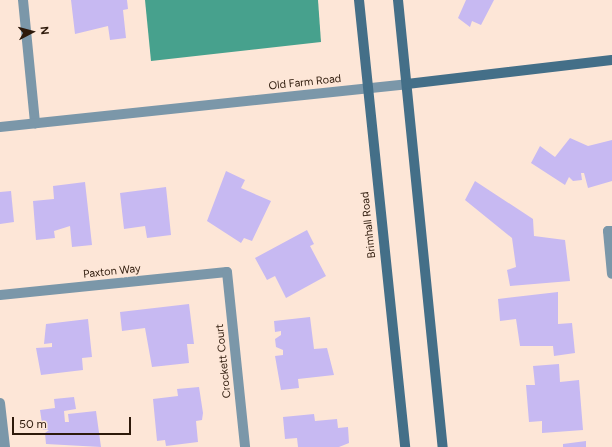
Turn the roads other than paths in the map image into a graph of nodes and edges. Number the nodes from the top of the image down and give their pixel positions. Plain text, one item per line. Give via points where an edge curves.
1 (23, 0) edge
2 (359, 0) edge
3 (398, 0) edge
4 (612, 60) edge
5 (407, 84) junction
6 (367, 88) junction
7 (35, 123) junction
8 (0, 127) edge
9 (610, 231) edge
10 (227, 272) joint
11 (612, 274) edge
12 (0, 295) edge
13 (0, 403) edge
14 (5, 447) edge
15 (245, 447) edge
16 (405, 447) edge
17 (443, 447) edge

1 - 7 street
2 - 6 street, Brimhall Road
3 - 5 street
4 - 5 street, Old Farm Road
5 - 6 street, Old Farm Road
5 - 17 street
6 - 7 street, Old Farm Road
6 - 16 street, Brimhall Road
7 - 8 street, Old Farm Road
9 - 11 street
10 - 12 street, Paxton Way
10 - 15 street, Crockett Court
13 - 14 street

